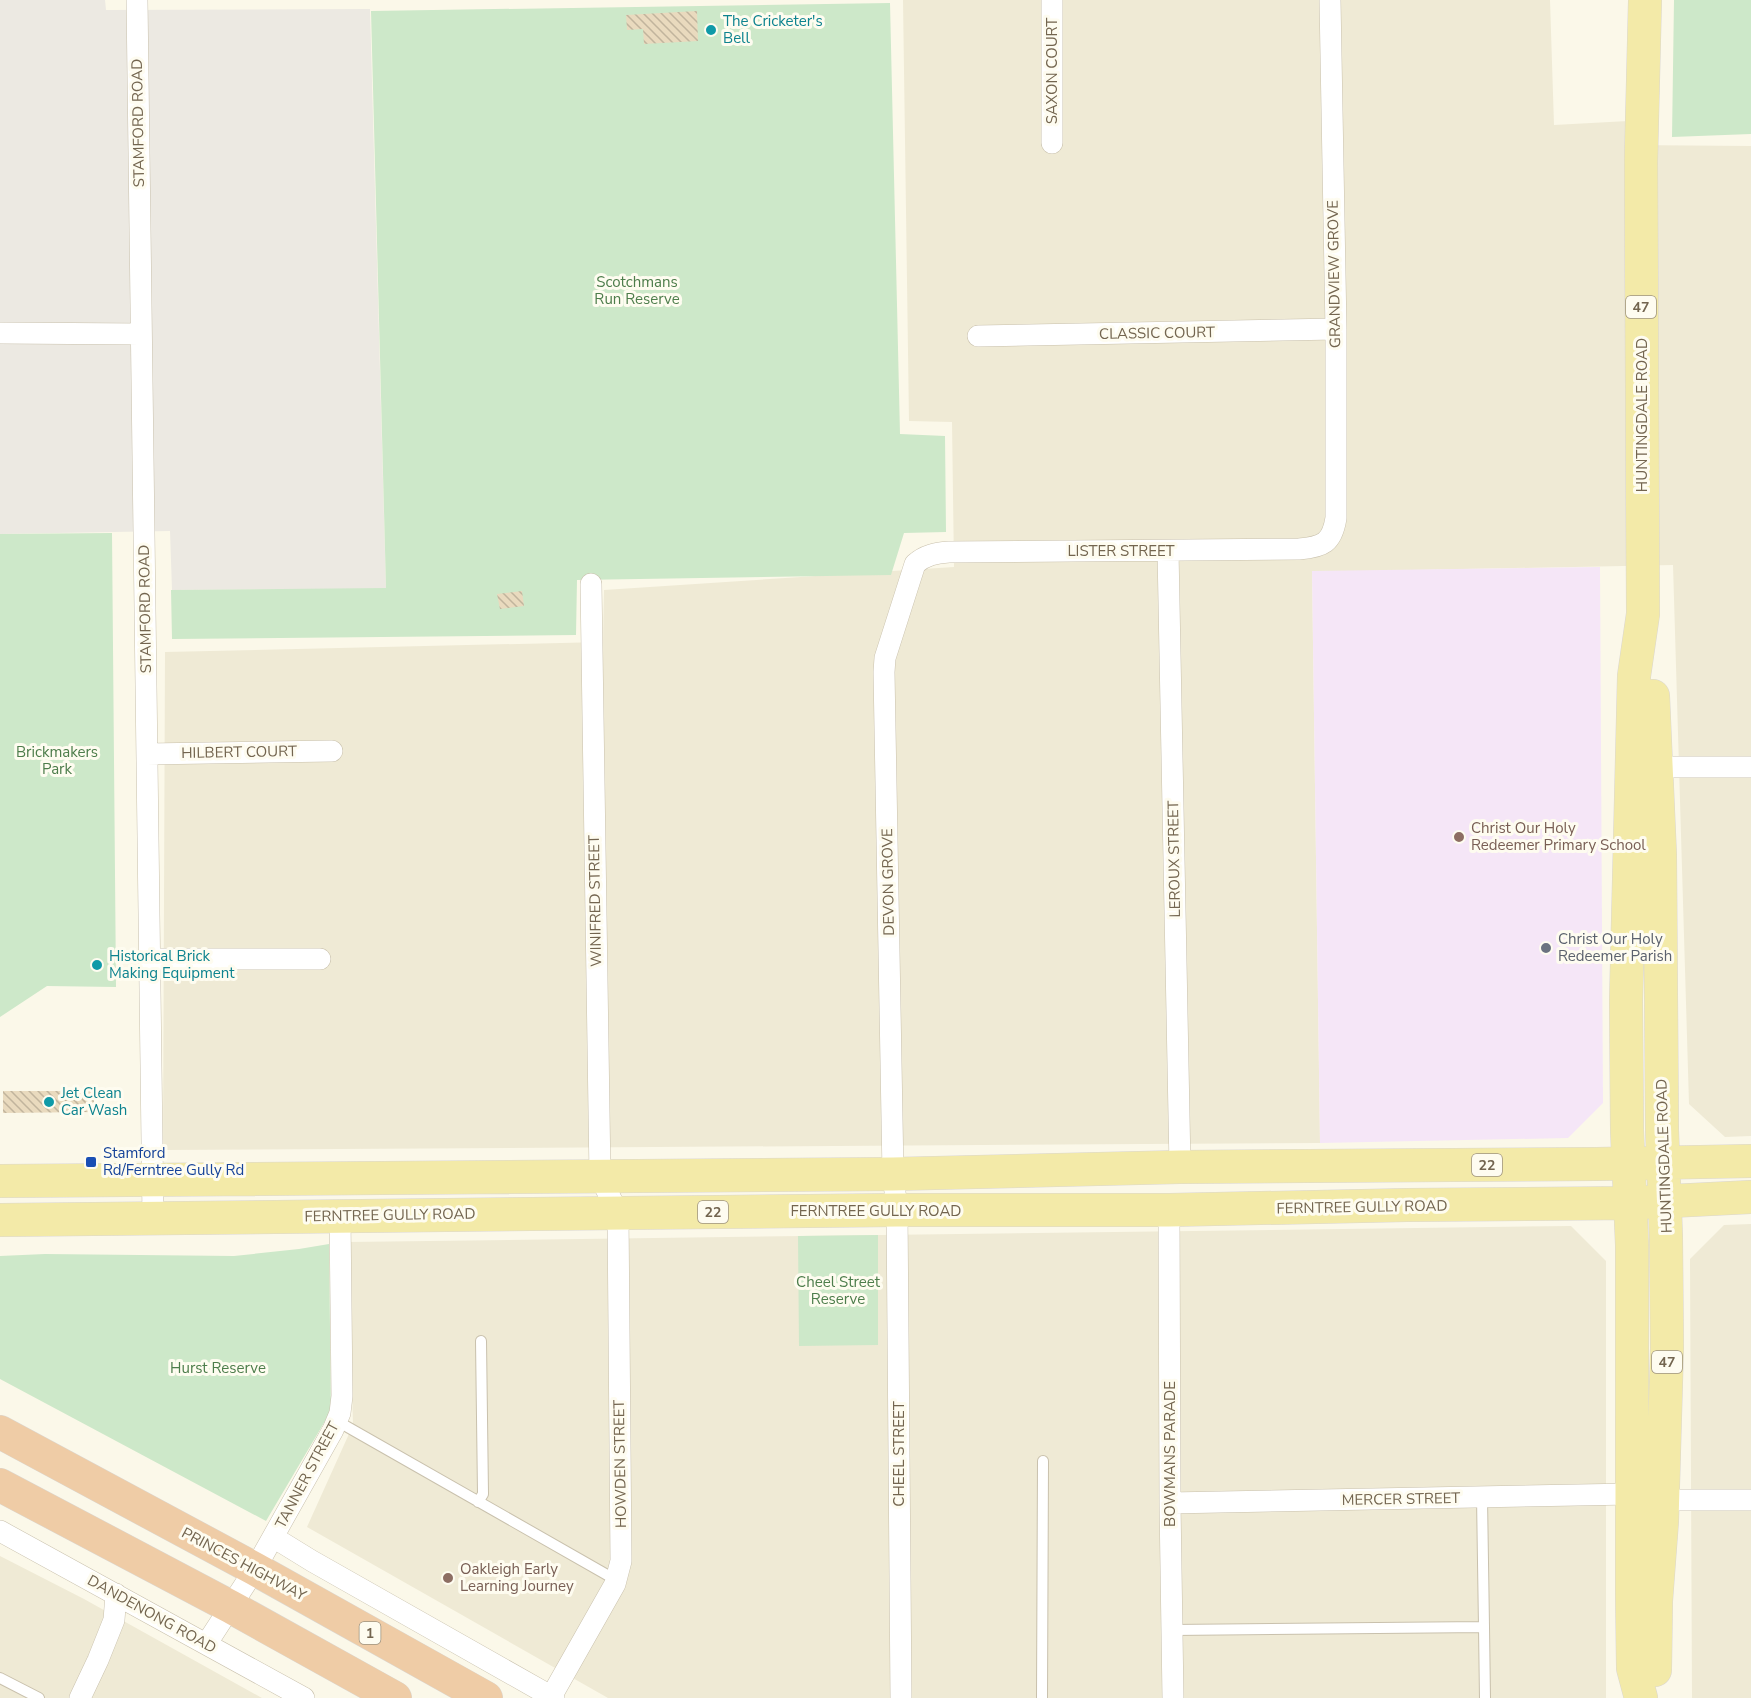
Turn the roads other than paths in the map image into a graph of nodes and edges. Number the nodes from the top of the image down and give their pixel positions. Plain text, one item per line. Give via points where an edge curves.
1 (137, 0) edge
2 (1052, 0) edge
3 (1330, 0) edge
4 (1645, 0) edge
5 (1052, 143) dead end
6 (1335, 329) junction
7 (0, 333) edge
8 (141, 334) junction
9 (978, 336) dead end
10 (1324, 544) joint
11 (1168, 551) junction
12 (919, 561) joint
13 (591, 584) dead end
14 (332, 751) dead end
15 (147, 754) junction
16 (1751, 766) edge
17 (1644, 767) junction
18 (320, 958) dead end
19 (150, 959) junction
20 (1751, 1161) edge
21 (1663, 1162) junction
22 (1629, 1164) junction
23 (1179, 1167) junction
24 (893, 1174) junction
25 (600, 1177) junction
26 (153, 1180) junction
27 (0, 1181) edge
28 (1751, 1197) edge
29 (1631, 1203) junction
30 (1664, 1203) junction
31 (897, 1210) junction
32 (1169, 1210) junction
33 (618, 1213) junction
34 (340, 1216) junction
35 (153, 1218) junction
36 (0, 1220) edge
37 (481, 1341) dead end
38 (337, 1421) junction
39 (0, 1432) edge
40 (1042, 1461) dead end
41 (0, 1485) edge
42 (1482, 1497) junction
43 (1647, 1497) junction
44 (1751, 1500) edge
45 (478, 1502) junction
46 (1170, 1503) junction
47 (0, 1530) edge
48 (273, 1537) junction
49 (255, 1569) junction
50 (616, 1580) junction
51 (116, 1594) junction
52 (231, 1607) junction
53 (143, 1608) junction
54 (1484, 1627) junction
55 (1172, 1630) junction
56 (207, 1643) junction
57 (98, 1660) junction
58 (0, 1678) edge
59 (553, 1697) edge
60 (39, 1698) edge
61 (80, 1698) edge
62 (304, 1698) edge
63 (395, 1698) edge
64 (486, 1698) edge
65 (901, 1698) edge
66 (1042, 1698) edge
67 (1173, 1698) edge
68 (1485, 1698) edge
69 (1641, 1698) edge
70 (1647, 1698) edge

1 - 8 street, STAMFORD ROAD
2 - 5 street, SAXON COURT
3 - 6 street, GRANDVIEW GROVE
4 - 17 main road, HUNTINGDALE ROAD / 47 via 1641,161 1643,614 1651,657
6 - 9 street, CLASSIC COURT
6 - 10 street, GRANDVIEW GROVE via 1336,518 1332,534
7 - 8 street
8 - 15 street, STAMFORD ROAD
10 - 11 street, LISTER STREET via 1299,549
11 - 12 street, LISTER STREET via 949,552
11 - 23 street, LEROUX STREET
12 - 24 street, DEVON GROVE via 909,581 884,672
13 - 25 street, WINIFRED STREET
14 - 15 street, HILBERT COURT
15 - 19 street, STAMFORD ROAD
16 - 17 street
17 - 21 main road, HUNTINGDALE ROAD / 47 via 1660,855
17 - 22 main road, HUNTINGDALE ROAD / 47 via 1626,1001
18 - 19 street
19 - 26 street, STAMFORD ROAD
20 - 21 main road, 22
21 - 22 main road, 22
21 - 30 main road, HUNTINGDALE ROAD / 47
22 - 23 main road, 22
22 - 29 main road, HUNTINGDALE ROAD / 47
23 - 24 main road, 22
24 - 25 main road, 22
24 - 31 street, DEVON GROVE
25 - 26 main road, 22
25 - 33 street, WINIFRED STREET
26 - 27 main road, 22
26 - 35 street, STAMFORD ROAD
28 - 30 main road, FERNTREE GULLY ROAD / 22
29 - 30 main road, FERNTREE GULLY ROAD / 22
29 - 32 main road, FERNTREE GULLY ROAD / 22
29 - 43 main road, HUNTINGDALE ROAD / 47 via 1633,1342
30 - 43 main road, HUNTINGDALE ROAD / 47 via 1667,1348
31 - 32 main road, FERNTREE GULLY ROAD / 22
31 - 33 main road, FERNTREE GULLY ROAD / 22
31 - 65 street, CHEEL STREET
32 - 46 street, BOWMANS PARADE
33 - 34 main road, FERNTREE GULLY ROAD / 22
33 - 50 street, HOWDEN STREET via 621,1561
34 - 35 main road, FERNTREE GULLY ROAD / 22
34 - 38 street, TANNER STREET via 342,1396
35 - 36 main road, FERNTREE GULLY ROAD / 22
37 - 45 lane via 483,1494
38 - 45 lane
38 - 48 street, TANNER STREET
39 - 49 highway, PRINCES HIGHWAY / 1
40 - 66 lane
41 - 52 highway
42 - 43 street, MERCER STREET
42 - 46 street, MERCER STREET
42 - 54 lane
43 - 44 street, MERCER STREET
43 - 69 main road, HUNTINGDALE ROAD / 47 via 1633,1668
43 - 70 main road, HUNTINGDALE ROAD / 47 via 1656,1601 1655,1670
45 - 50 lane
46 - 55 street, BOWMANS PARADE
47 - 51 street, DANDENONG ROAD
48 - 49 street, TANNER STREET
48 - 59 street
49 - 52 street, TANNER STREET
49 - 64 highway, PRINCES HIGHWAY / 1
50 - 59 street, HOWDEN STREET
51 - 53 street, DANDENONG ROAD
51 - 57 street via 114,1620
52 - 56 street, TANNER STREET
52 - 63 highway
53 - 56 street, DANDENONG ROAD
53 - 57 street via 123,1625
54 - 55 lane
54 - 68 lane
55 - 67 street, BOWMANS PARADE
56 - 62 street, DANDENONG ROAD
57 - 61 street
58 - 60 lane

